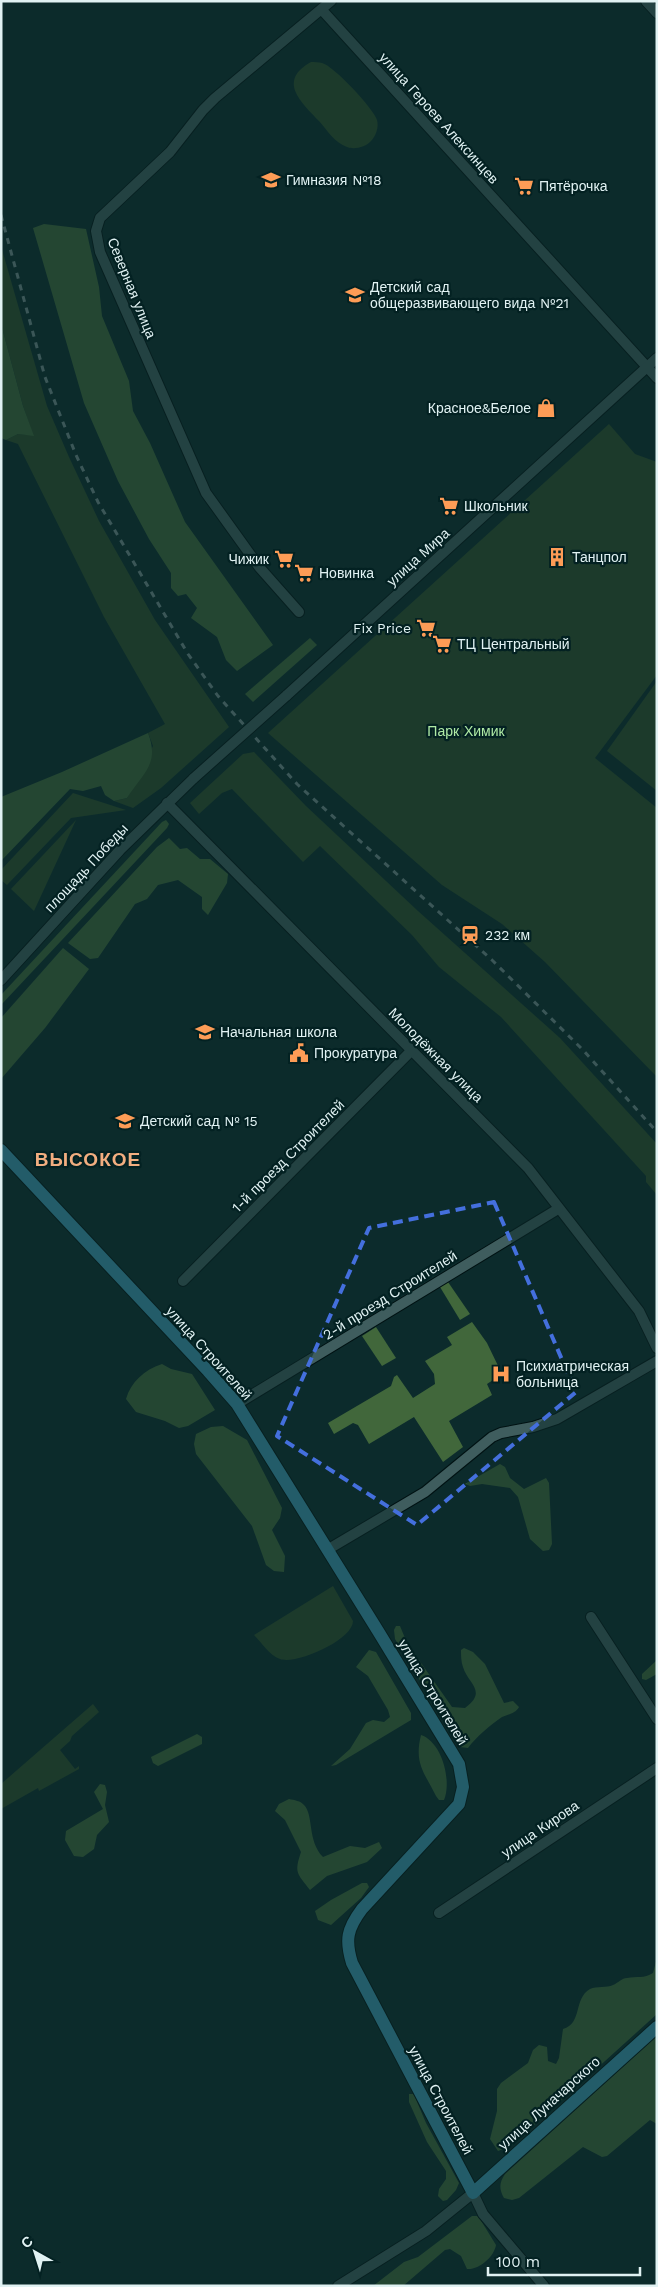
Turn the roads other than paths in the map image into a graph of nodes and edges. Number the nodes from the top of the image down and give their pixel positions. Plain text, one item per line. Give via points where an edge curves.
1 (331, 1) edge
2 (646, 1) edge
3 (322, 10) junction
4 (657, 13) edge
5 (657, 358) edge
6 (647, 368) junction
7 (657, 378) edge
8 (299, 612) dead end
9 (194, 778) joint
10 (167, 803) junction
11 (1, 980) edge
12 (412, 1050) junction
13 (1, 1150) edge
14 (558, 1209) junction
15 (182, 1281) dead end
16 (657, 1348) edge
17 (657, 1361) edge
18 (237, 1404) junction
19 (327, 1550) junction
20 (591, 1617) dead end
21 (657, 1719) edge
22 (657, 1768) edge
23 (439, 1913) dead end
24 (657, 2026) edge
25 (473, 2193) junction
26 (338, 2286) edge
27 (544, 2286) edge

1 - 3 street, Северная улица
2 - 4 street
3 - 6 street, улица Героев Алексинцев
3 - 8 street, Северная улица via 202,110 170,152 100,218 96,232 100,252 206,493 260,568
5 - 6 street, улица Мира
6 - 7 street, улица Героев Алексинцев
6 - 9 street, улица Мира, bridge
9 - 10 street, площадь Победы
10 - 11 street, площадь Победы
10 - 12 street, Молодёжная улица
12 - 14 street, Молодёжная улица via 528,1168
12 - 15 street, 1-й проезд Строителей
13 - 18 main road, улица Строителей
14 - 16 street, Молодёжная улица via 639,1311
14 - 18 street, 2-й проезд Строителей
17 - 19 street via 557,1419 492,1437 426,1492
18 - 19 main road, улица Строителей
19 - 25 main road, улица Строителей via 452,1751 462,1776 459,1804 362,1909 350,1928 347,1942 352,1963
20 - 21 street
22 - 23 street, улица Кирова
24 - 25 main road, улица Луначарского
25 - 26 street, улица Луначарского via 426,2230
25 - 27 street, улица Строителей via 483,2214

